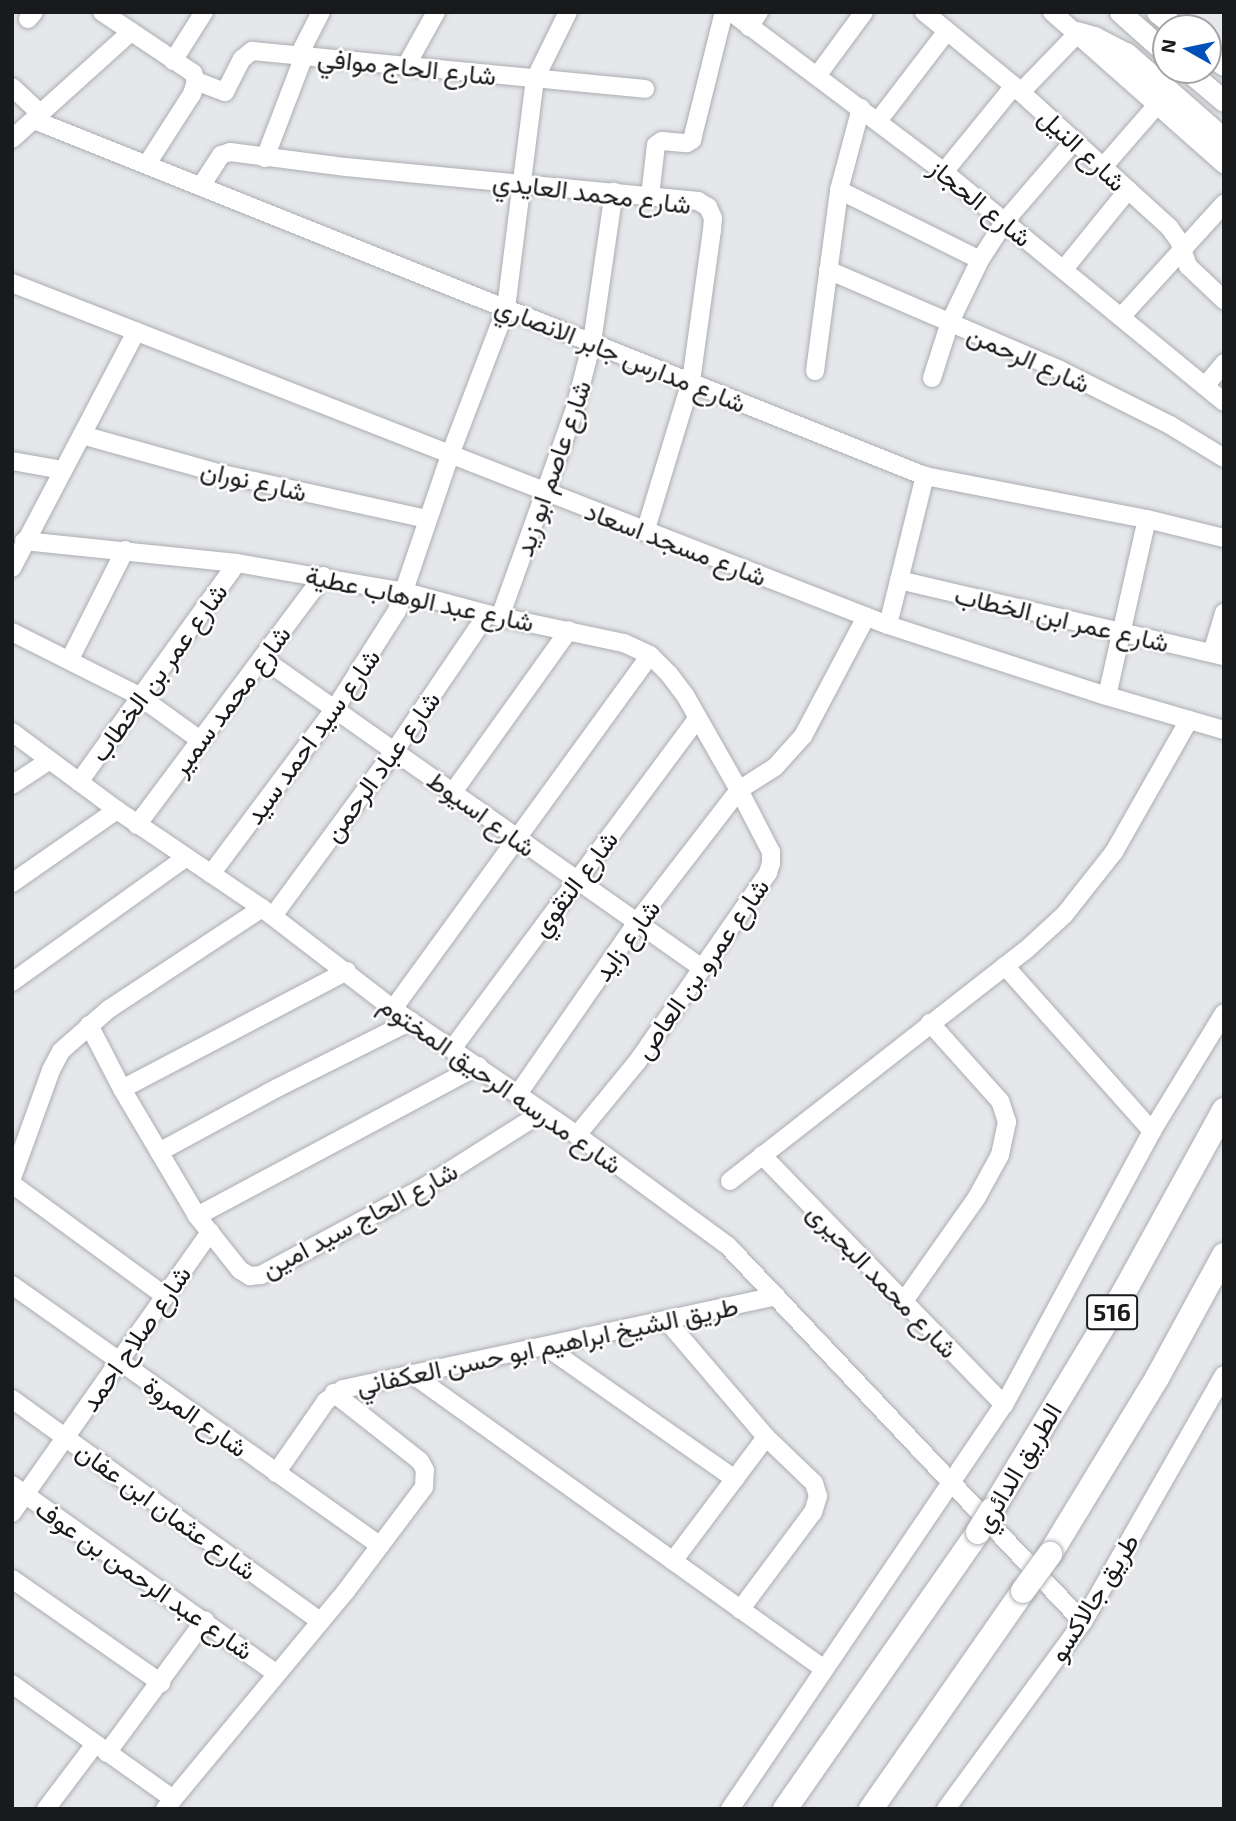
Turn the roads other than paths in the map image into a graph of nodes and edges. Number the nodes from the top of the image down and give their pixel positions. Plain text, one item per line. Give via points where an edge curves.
1 (204, 12) edge
2 (321, 12) edge
3 (436, 12) edge
4 (568, 12) edge
5 (724, 12) edge
6 (731, 12) edge
7 (760, 12) edge
8 (864, 12) edge
9 (1052, 12) edge
10 (1120, 12) edge
11 (109, 14) edge
12 (939, 20) edge
13 (749, 27) junction
14 (131, 32) junction
15 (1077, 34) junction
16 (1152, 40) edge
17 (301, 55) junction
18 (173, 61) junction
19 (406, 66) junction
20 (817, 76) junction
21 (535, 79) junction
22 (196, 81) junction
23 (1204, 84) edge
24 (12, 87) edge
25 (645, 89) dead end
26 (1018, 89) junction
27 (1224, 101) edge
28 (1156, 106) junction
29 (861, 108) junction
30 (37, 117) junction
31 (878, 121) junction
32 (12, 139) edge
33 (1074, 141) junction
34 (1224, 141) edge
35 (265, 158) junction
36 (147, 164) junction
37 (1224, 164) edge
38 (1103, 167) junction
39 (944, 172) junction
40 (524, 182) junction
41 (201, 186) junction
42 (839, 190) junction
43 (1128, 190) junction
44 (614, 192) junction
45 (650, 196) junction
46 (1224, 204) edge
47 (1005, 221) junction
48 (1181, 249) junction
49 (980, 260) junction
50 (828, 270) junction
51 (1064, 270) junction
52 (12, 283) edge
53 (1224, 300) edge
54 (506, 307) junction
55 (1121, 317) junction
56 (950, 322) junction
57 (136, 332) junction
58 (592, 342) junction
59 (1224, 363) edge
60 (815, 371) dead end
61 (932, 378) dead end
62 (691, 382) junction
63 (1205, 386) junction
64 (1224, 402) edge
65 (82, 435) junction
66 (450, 455) junction
67 (1224, 458) edge
68 (12, 461) edge
69 (63, 470) junction
70 (925, 476) junction
71 (546, 493) junction
72 (428, 519) junction
73 (1147, 519) junction
74 (645, 532) junction
75 (1224, 538) edge
76 (24, 541) junction
77 (125, 550) junction
78 (237, 563) junction
79 (12, 568) edge
80 (323, 576) junction
81 (900, 580) junction
82 (404, 592) junction
83 (1224, 613) edge
84 (494, 615) junction
85 (866, 617) junction
86 (888, 625) junction
87 (569, 630) junction
88 (12, 632) edge
89 (1121, 633) junction
90 (650, 655) junction
91 (1218, 655) edge
92 (262, 658) junction
93 (70, 659) junction
94 (139, 696) junction
95 (1107, 696) junction
96 (336, 707) junction
97 (698, 718) junction
98 (1189, 720) junction
99 (1224, 730) edge
100 (12, 732) edge
101 (200, 740) junction
102 (395, 750) junction
103 (50, 760) junction
104 (79, 782) junction
105 (12, 786) edge
106 (738, 790) junction
107 (453, 792) junction
108 (117, 810) junction
109 (137, 825) junction
110 (516, 839) junction
111 (185, 858) junction
112 (211, 874) junction
113 (576, 879) junction
114 (12, 883) edge
115 (268, 912) junction
116 (637, 922) junction
117 (1005, 966) junction
118 (702, 968) junction
119 (346, 971) junction
120 (12, 982) edge
121 (393, 1009) junction
122 (1224, 1013) edge
123 (411, 1021) junction
124 (930, 1023) junction
125 (89, 1025) junction
126 (452, 1049) junction
127 (478, 1066) junction
128 (122, 1090) junction
129 (518, 1094) junction
130 (1224, 1110) edge
131 (543, 1112) junction
132 (1152, 1132) junction
133 (577, 1135) junction
134 (159, 1152) junction
135 (762, 1155) junction
136 (12, 1178) edge
137 (730, 1181) dead end
138 (12, 1184) edge
139 (197, 1216) junction
140 (209, 1232) junction
141 (1224, 1255) edge
142 (12, 1286) edge
143 (165, 1296) junction
144 (776, 1296) junction
145 (904, 1301) junction
146 (667, 1321) junction
147 (545, 1346) junction
148 (119, 1361) junction
149 (412, 1374) junction
150 (1224, 1374) edge
151 (334, 1393) junction
152 (12, 1399) edge
153 (1004, 1405) junction
154 (66, 1436) junction
155 (766, 1437) junction
156 (276, 1473) junction
157 (734, 1479) junction
158 (950, 1483) junction
159 (19, 1490) edge
160 (12, 1513) edge
161 (380, 1546) junction
162 (673, 1561) junction
163 (12, 1579) edge
164 (740, 1610) junction
165 (205, 1620) junction
166 (320, 1621) junction
167 (1083, 1622) junction
168 (824, 1669) junction
169 (277, 1674) junction
170 (161, 1682) junction
171 (12, 1684) edge
172 (101, 1749) junction
173 (169, 1804) edge
174 (46, 1809) edge
175 (730, 1809) edge
176 (785, 1809) edge
177 (871, 1809) edge
178 (946, 1809) edge

1 - 18 street
2 - 17 street
3 - 19 street
4 - 21 street
5 - 45 street via 692,140 656,145
6 - 13 street, شارع الحجاز
7 - 13 street
8 - 20 street
9 - 15 street
10 - 16 main road
11 - 14 street
12 - 26 street, شارع النيل
12 - 31 street
13 - 20 street, شارع الحجاز
14 - 18 street
14 - 30 street
15 - 26 street
15 - 28 street
15 - 34 highway via 1126,55
17 - 19 street, شارع الحاج موافي
17 - 22 street, شارع الحاج موافي via 246,54 225,92
17 - 35 street
18 - 22 street
19 - 21 street, شارع الحاج موافي
20 - 29 street, شارع الحجاز
21 - 25 street, شارع الحاج موافي
21 - 40 street, شارع سيد احمد سيد
22 - 36 street
23 - 27 main road
24 - 30 street, شارع مدارس جابر الانصاري
26 - 33 street, شارع النيل
26 - 39 street
28 - 37 street
28 - 38 street
29 - 31 street, شارع الحجاز
29 - 42 street
30 - 32 street
30 - 36 street, شارع مدارس جابر الانصاري
31 - 39 street, شارع الحجاز
33 - 38 street, شارع النيل
33 - 47 street
35 - 40 street, شارع محمد العايدي
35 - 41 street, شارع محمد العايدي via 230,152 222,155
36 - 41 street, شارع مدارس جابر الانصاري
38 - 43 street, شارع النيل
39 - 47 street, شارع الحجاز
40 - 44 street, شارع محمد العايدي
40 - 54 street, شارع سيد احمد سيد
41 - 54 street, شارع مدارس جابر الانصاري
42 - 49 street
42 - 50 street
43 - 48 street, شارع النيل via 1175,234
43 - 51 street
44 - 45 street, شارع محمد العايدي
44 - 58 street, شارع عاصم ابو زيد
45 - 62 street, شارع محمد العايدي via 698,201 708,207 713,218
46 - 48 street
47 - 49 street
47 - 51 street, شارع الحجاز
48 - 53 street, شارع النيل via 1188,267
48 - 55 street
49 - 56 street
50 - 56 street, شارع الرحمن
50 - 60 street
51 - 55 street, شارع الحجاز
52 - 57 street, شارع مسجد اسعاد
54 - 58 street, شارع مدارس جابر الانصاري
54 - 66 street, شارع سيد احمد سيد
55 - 63 street, شارع الحجاز
56 - 61 street
56 - 67 street, شارع الرحمن via 1060,370 1170,425
57 - 65 street
57 - 66 street, شارع مسجد اسعاد
58 - 62 street, شارع مدارس جابر الانصاري
58 - 71 street, شارع عاصم ابو زيد
59 - 63 street
62 - 70 street, شارع مدارس جابر الانصاري
62 - 74 street, شارع محمد العايدي
63 - 64 street, شارع الحجاز
65 - 69 street
65 - 72 street, شارع نوران via 218,473
66 - 71 street, شارع مسجد اسعاد
66 - 72 street, شارع سيد احمد سيد
68 - 69 street
69 - 76 street
70 - 73 street, شارع مدارس جابر الانصاري
70 - 81 street
71 - 74 street, شارع مسجد اسعاد
71 - 84 street, شارع عاصم ابو زيد
72 - 82 street, شارع سيد احمد سيد
73 - 75 street, شارع مدارس جابر الانصاري
73 - 89 street
74 - 85 street, شارع مسجد اسعاد
76 - 77 street, شارع عبد الوهاب عطية
76 - 79 street
77 - 78 street, شارع عبد الوهاب عطية
77 - 93 street
78 - 80 street, شارع عبد الوهاب عطية
78 - 94 street, شارع عمر بن الخطاب
80 - 82 street, شارع عبد الوهاب عطية
80 - 92 street, شارع محمد سمير
81 - 86 street
81 - 89 street, شارع عمر ابن الخطاب
82 - 84 street, شارع عبد الوهاب عطية
82 - 96 street, شارع سيد احمد سيد via 387,630
83 - 91 street
84 - 87 street, شارع عبد الوهاب عطية
84 - 102 street, شارع عباد الرحمن
85 - 86 street, شارع مسجد اسعاد
85 - 106 street via 803,736 775,767
86 - 95 street, شارع مسجد اسعاد
87 - 90 street, شارع عبد الوهاب عطية via 624,643
87 - 107 street
88 - 93 street
89 - 91 street, شارع عمر ابن الخطاب
89 - 95 street
90 - 97 street, شارع عبد الوهاب عطية
90 - 110 street
92 - 96 street, شارع اسيوط
92 - 101 street, شارع محمد سمير
93 - 94 street
94 - 101 street
94 - 104 street, شارع عمر بن الخطاب
95 - 98 street, شارع مسجد اسعاد
96 - 102 street, شارع اسيوط
96 - 112 street, شارع سيد احمد سيد
97 - 106 street, شارع عبد الوهاب عطية
97 - 113 street, شارع التقوي
98 - 99 street, شارع مسجد اسعاد
98 - 117 street via 1100,874 1065,914
100 - 103 street, شارع مدرسه الرحيق المختوم
101 - 109 street, شارع محمد سمير
102 - 107 street, شارع اسيوط
102 - 115 street, شارع عباد الرحمن
103 - 104 street, شارع مدرسه الرحيق المختوم
103 - 105 street
104 - 108 street, شارع مدرسه الرحيق المختوم
106 - 116 street, شارع زايد
106 - 118 street, شارع عمرو بن العاص via 771,852 771,863
107 - 110 street, شارع اسيوط
108 - 109 street, شارع مدرسه الرحيق المختوم
108 - 114 street
109 - 111 street, شارع مدرسه الرحيق المختوم
110 - 113 street, شارع اسيوط
110 - 121 street
111 - 112 street, شارع مدرسه الرحيق المختوم
111 - 120 street
112 - 115 street, شارع مدرسه الرحيق المختوم
113 - 116 street, شارع اسيوط
113 - 126 street, شارع التقوي
115 - 119 street, شارع مدرسه الرحيق المختوم
115 - 125 street via 161,973
116 - 118 street, شارع اسيوط
116 - 129 street, شارع زايد
117 - 124 street
117 - 132 street
118 - 133 street, شارع عمرو بن العاص
119 - 121 street, شارع مدرسه الرحيق المختوم
119 - 128 street
121 - 123 street, شارع مدرسه الرحيق المختوم
122 - 132 street
123 - 126 street, شارع مدرسه الرحيق المختوم
123 - 134 street
124 - 135 street
124 - 145 street via 1000,1101 1007,1122 1000,1155 977,1196
125 - 128 street, شارع الحاج سيد امين
125 - 136 street via 61,1051 51,1070
126 - 127 street, شارع مدرسه الرحيق المختوم
127 - 129 street, شارع مدرسه الرحيق المختوم
127 - 139 street
128 - 134 street, شارع الحاج سيد امين
129 - 131 street, شارع مدرسه الرحيق المختوم
130 - 176 highway, الطريق الدائري / 516, bridge via 1124,1292 992,1510
131 - 133 street, شارع مدرسه الرحيق المختوم
131 - 140 street, شارع الحاج سيد امين via 421,1189 261,1275 250,1276 240,1270
132 - 153 street
133 - 144 street, شارع مدرسه الرحيق المختوم via 728,1245
134 - 139 street, شارع الحاج سيد امين
135 - 137 street
135 - 145 street, شارع محمد البحيرى
138 - 143 street
139 - 140 street, شارع الحاج سيد امين
140 - 143 street, شارع صلاح احمد
141 - 177 highway, 516, bridge via 1157,1378 1050,1554
142 - 148 street, شارع المروة
143 - 148 street, شارع صلاح احمد
144 - 146 street, طريق الشيخ ابراهيم ابو حسن العكفاني
144 - 158 street, شارع مدرسه الرحيق المختوم
145 - 153 street, شارع محمد البحيرى
146 - 147 street, طريق الشيخ ابراهيم ابو حسن العكفاني
146 - 155 street
147 - 149 street, طريق الشيخ ابراهيم ابو حسن العكفاني
147 - 157 street
148 - 154 street, شارع صلاح احمد
148 - 156 street, شارع المروة
149 - 151 street, طريق الشيخ ابراهيم ابو حسن العكفاني
149 - 162 street
150 - 167 street, طريق جالاكسو
151 - 156 street, طريق الشيخ ابراهيم ابو حسن العكفاني
151 - 161 street via 420,1461 425,1470 420,1494
152 - 154 street, شارع عثمان ابن عفان
153 - 158 street
154 - 159 street, شارع صلاح احمد
154 - 166 street, شارع عثمان ابن عفان
155 - 157 street
155 - 164 street via 814,1483 818,1496 813,1512
156 - 161 street, شارع المروة
157 - 162 street
158 - 167 street, شارع مدرسه الرحيق المختوم
158 - 168 street
159 - 160 street, شارع صلاح احمد
159 - 165 street, شارع عبد الرحمن بن عوف
161 - 166 street
162 - 164 street
163 - 170 street
164 - 168 street
165 - 169 street, شارع عبد الرحمن بن عوف
165 - 170 street
166 - 169 street
167 - 178 street, طريق جالاكسو
168 - 175 street
169 - 173 street
170 - 172 street
171 - 172 street
172 - 173 street
172 - 174 street

